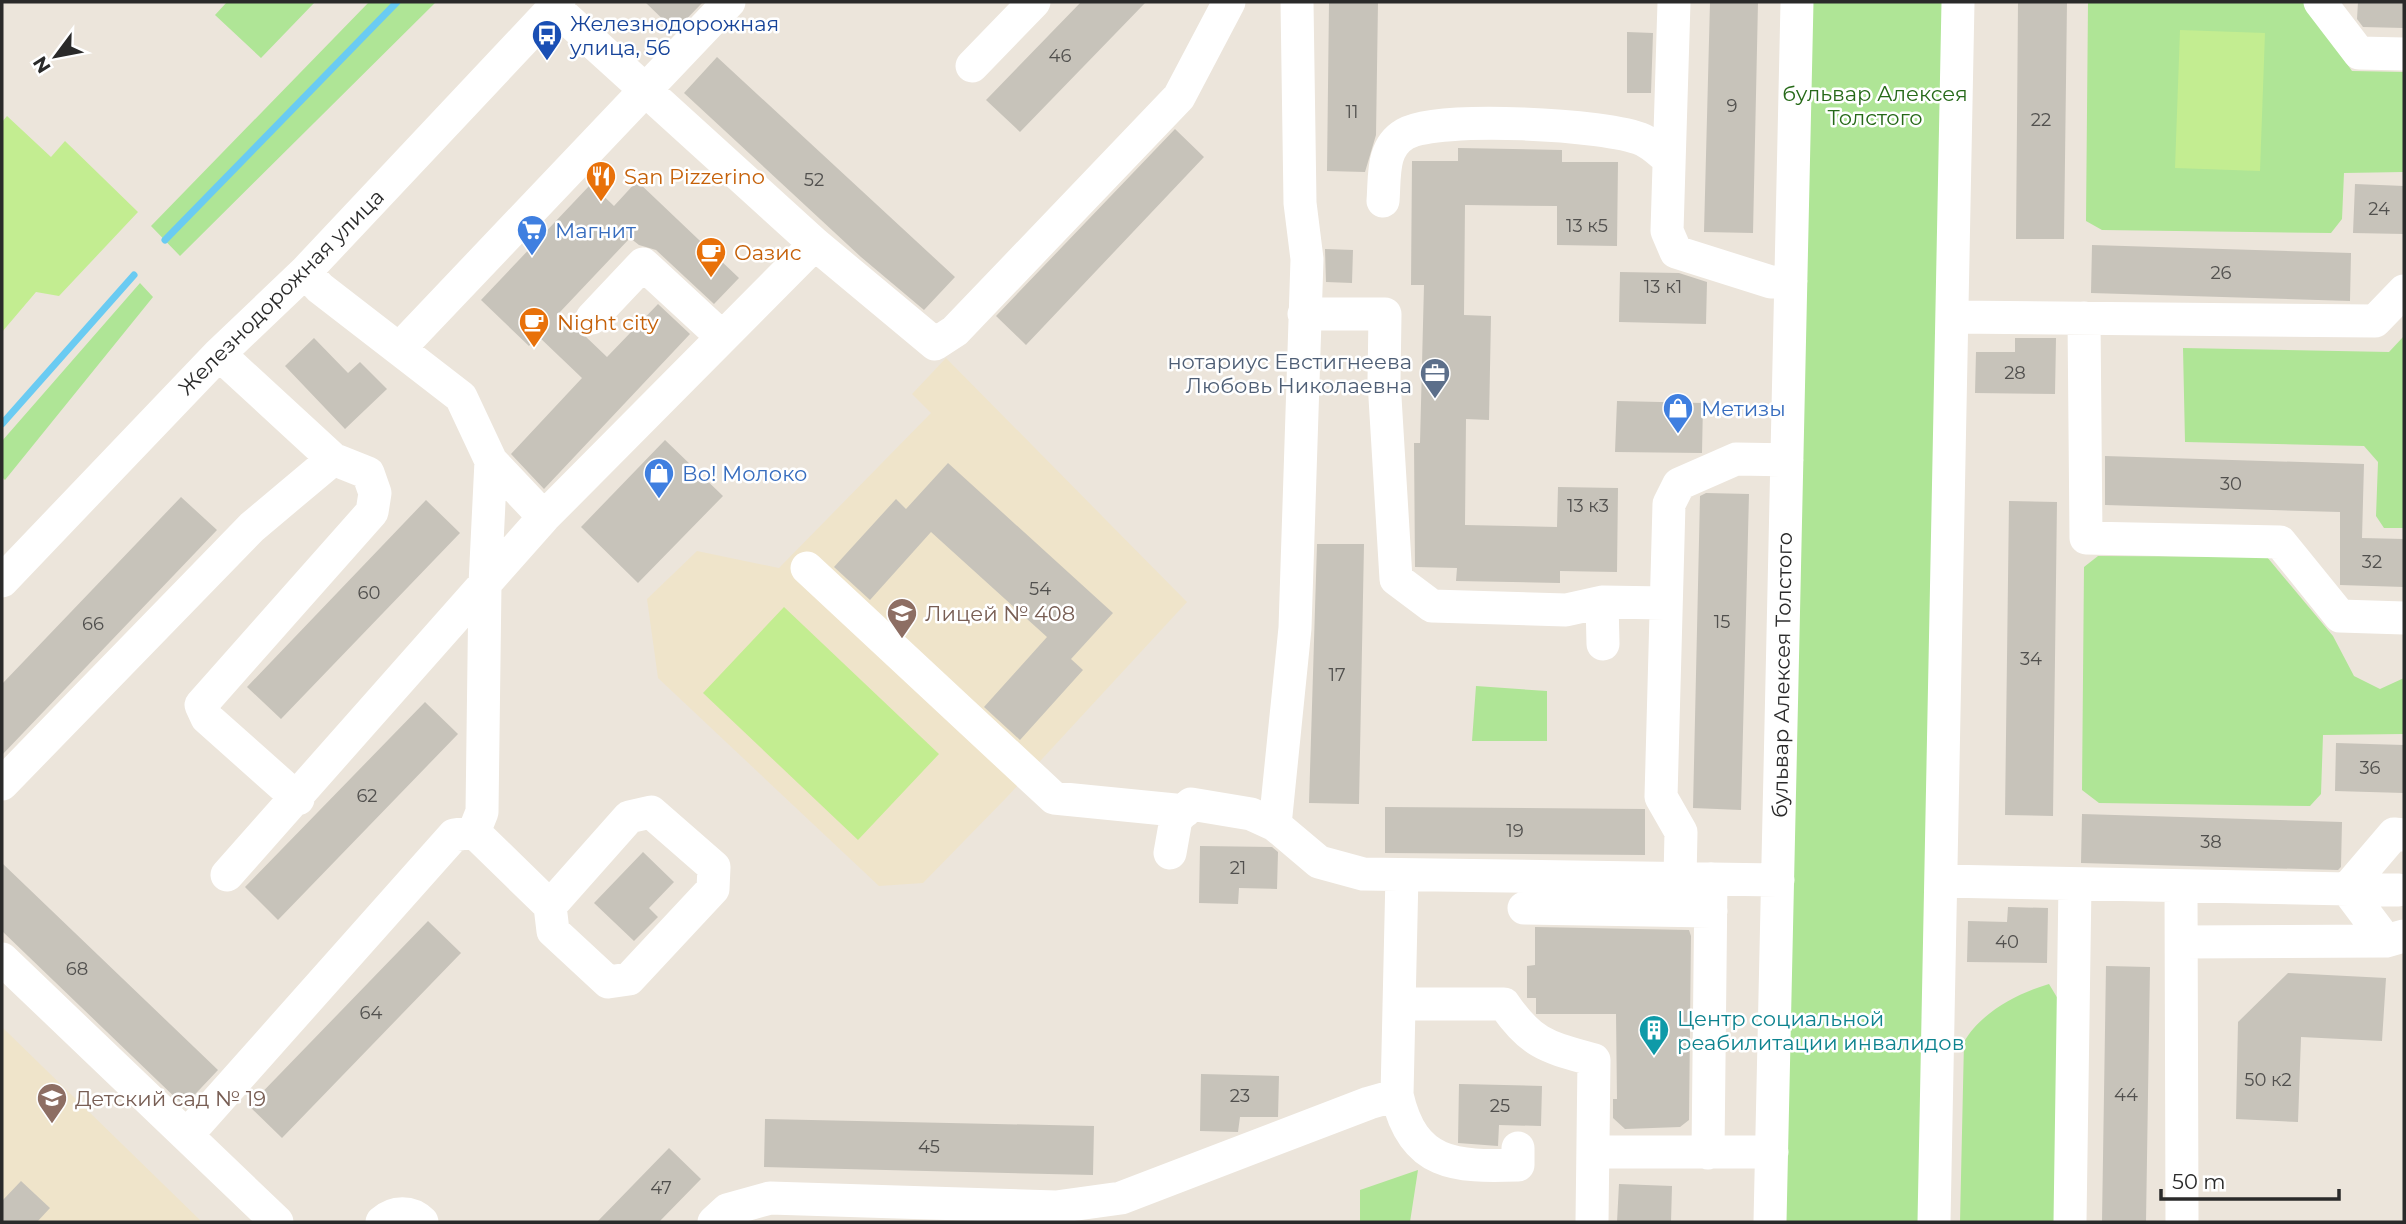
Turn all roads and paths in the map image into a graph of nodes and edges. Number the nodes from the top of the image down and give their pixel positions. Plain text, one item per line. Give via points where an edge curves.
1 (729, 2) edge
2 (1034, 2) edge
3 (1229, 2) edge
4 (1297, 2) edge
5 (1674, 2) edge
6 (1797, 2) edge
7 (1958, 2) edge
8 (2320, 2) edge
9 (556, 5) edge
10 (2404, 54) edge
11 (972, 66) dead end
12 (646, 89) junction
13 (1669, 159) junction
14 (1383, 201) dead end
15 (815, 244) junction
16 (305, 272) junction
17 (1791, 281) junction
18 (2404, 290) edge
19 (1304, 314) junction
20 (1952, 317) junction
21 (592, 318) dead end
22 (2084, 318) junction
23 (721, 336) junction
24 (399, 349) junction
25 (219, 354) junction
26 (333, 458) junction
27 (1787, 460) junction
28 (491, 461) junction
29 (544, 517) junction
30 (807, 568) dead end
31 (2, 581) edge
32 (485, 584) junction
33 (1602, 602) junction
34 (1667, 603) junction
35 (2404, 618) edge
36 (1603, 644) dead end
37 (2, 784) edge
38 (298, 799) junction
39 (1185, 811) junction
40 (1275, 825) junction
41 (474, 832) junction
42 (2404, 835) edge
43 (1170, 853) dead end
44 (227, 875) dead end
45 (1402, 875) junction
46 (1778, 880) junction
47 (1941, 881) junction
48 (2075, 884) junction
49 (2181, 886) junction
50 (2347, 889) junction
51 (1701, 890) junction
52 (2399, 890) dead end
53 (550, 906) junction
54 (1524, 908) dead end
55 (2395, 939) edge
56 (2182, 942) junction
57 (2, 958) edge
58 (1399, 1004) junction
59 (1396, 1095) junction
60 (187, 1135) junction
61 (1518, 1148) dead end
62 (1593, 1152) junction
63 (1772, 1152) junction
64 (1708, 1153) junction
65 (757, 1212) edge
66 (1055, 1215) edge
67 (277, 1222) edge
68 (382, 1222) edge
69 (422, 1222) edge
70 (714, 1222) edge
71 (1592, 1222) edge
72 (1770, 1222) edge
73 (1934, 1222) edge
74 (2070, 1222) edge
75 (2182, 1222) edge

1 - 12 street
2 - 11 street
3 - 15 street via 1179,97 955,331 935,344
4 - 19 street via 1300,203 1307,259
5 - 13 street
6 - 17 street, бульвар Алексея Толстого
7 - 20 street
8 - 10 street via 2359,53
9 - 12 street
9 - 16 street, Железнодорожная улица
12 - 15 street
12 - 24 street
13 - 14 street via 1645,141 1620,133 1520,124 1423,127 1404,134 1388,151
13 - 17 street via 1667,231 1676,252 1771,282
15 - 23 street
16 - 24 street
16 - 25 street, Железнодорожная улица
17 - 27 street, бульвар Алексея Толстого
18 - 22 street via 2375,321
19 - 33 street via 1385,314 1384,382 1396,579 1432,606 1566,610
19 - 40 street via 1295,628
20 - 22 street
20 - 47 street
21 - 23 street via 643,264
22 - 35 street via 2086,538 2280,542 2340,616
23 - 29 street
24 - 28 street via 461,397
25 - 26 street
25 - 31 street, Железнодорожная улица
26 - 37 street via 252,527
26 - 38 street via 368,473 375,493 372,512 201,705 207,718
27 - 34 street via 1736,459 1679,484 1669,504
27 - 46 street, бульвар Алексея Толстого
28 - 29 street
28 - 32 street
29 - 32 street
30 - 39 street via 1054,798
32 - 38 street
32 - 41 street via 482,812
33 - 34 street
33 - 36 street
34 - 51 street via 1661,797 1681,832
38 - 44 street
39 - 40 street via 1191,804 1251,814
39 - 43 street via 1176,819
40 - 45 street via 1320,862 1363,874
41 - 53 street
41 - 60 street via 454,835
42 - 50 street via 2394,834
45 - 51 street
45 - 58 street
46 - 51 street
46 - 63 street, бульвар Алексея Толстого
47 - 48 street
47 - 73 street
48 - 49 street
48 - 74 street
49 - 50 street
49 - 56 street
50 - 52 street
50 - 55 street
51 - 54 street
51 - 64 street
53 - 53 street via 553,931 598,973 608,982 629,979 713,889 714,867 651,813 629,817
55 - 56 street
56 - 75 street
57 - 60 street
58 - 59 street
58 - 62 street via 1504,1003 1540,1044 1594,1060
59 - 61 street via 1403,1123 1430,1154 1465,1167 1518,1165
59 - 66 street via 1122,1198
60 - 67 street
62 - 64 street
62 - 71 street
63 - 64 street
63 - 72 street, бульвар Алексея Толстого
65 - 66 street via 771,1198
65 - 70 street via 727,1210
68 - 69 street via 402,1213

